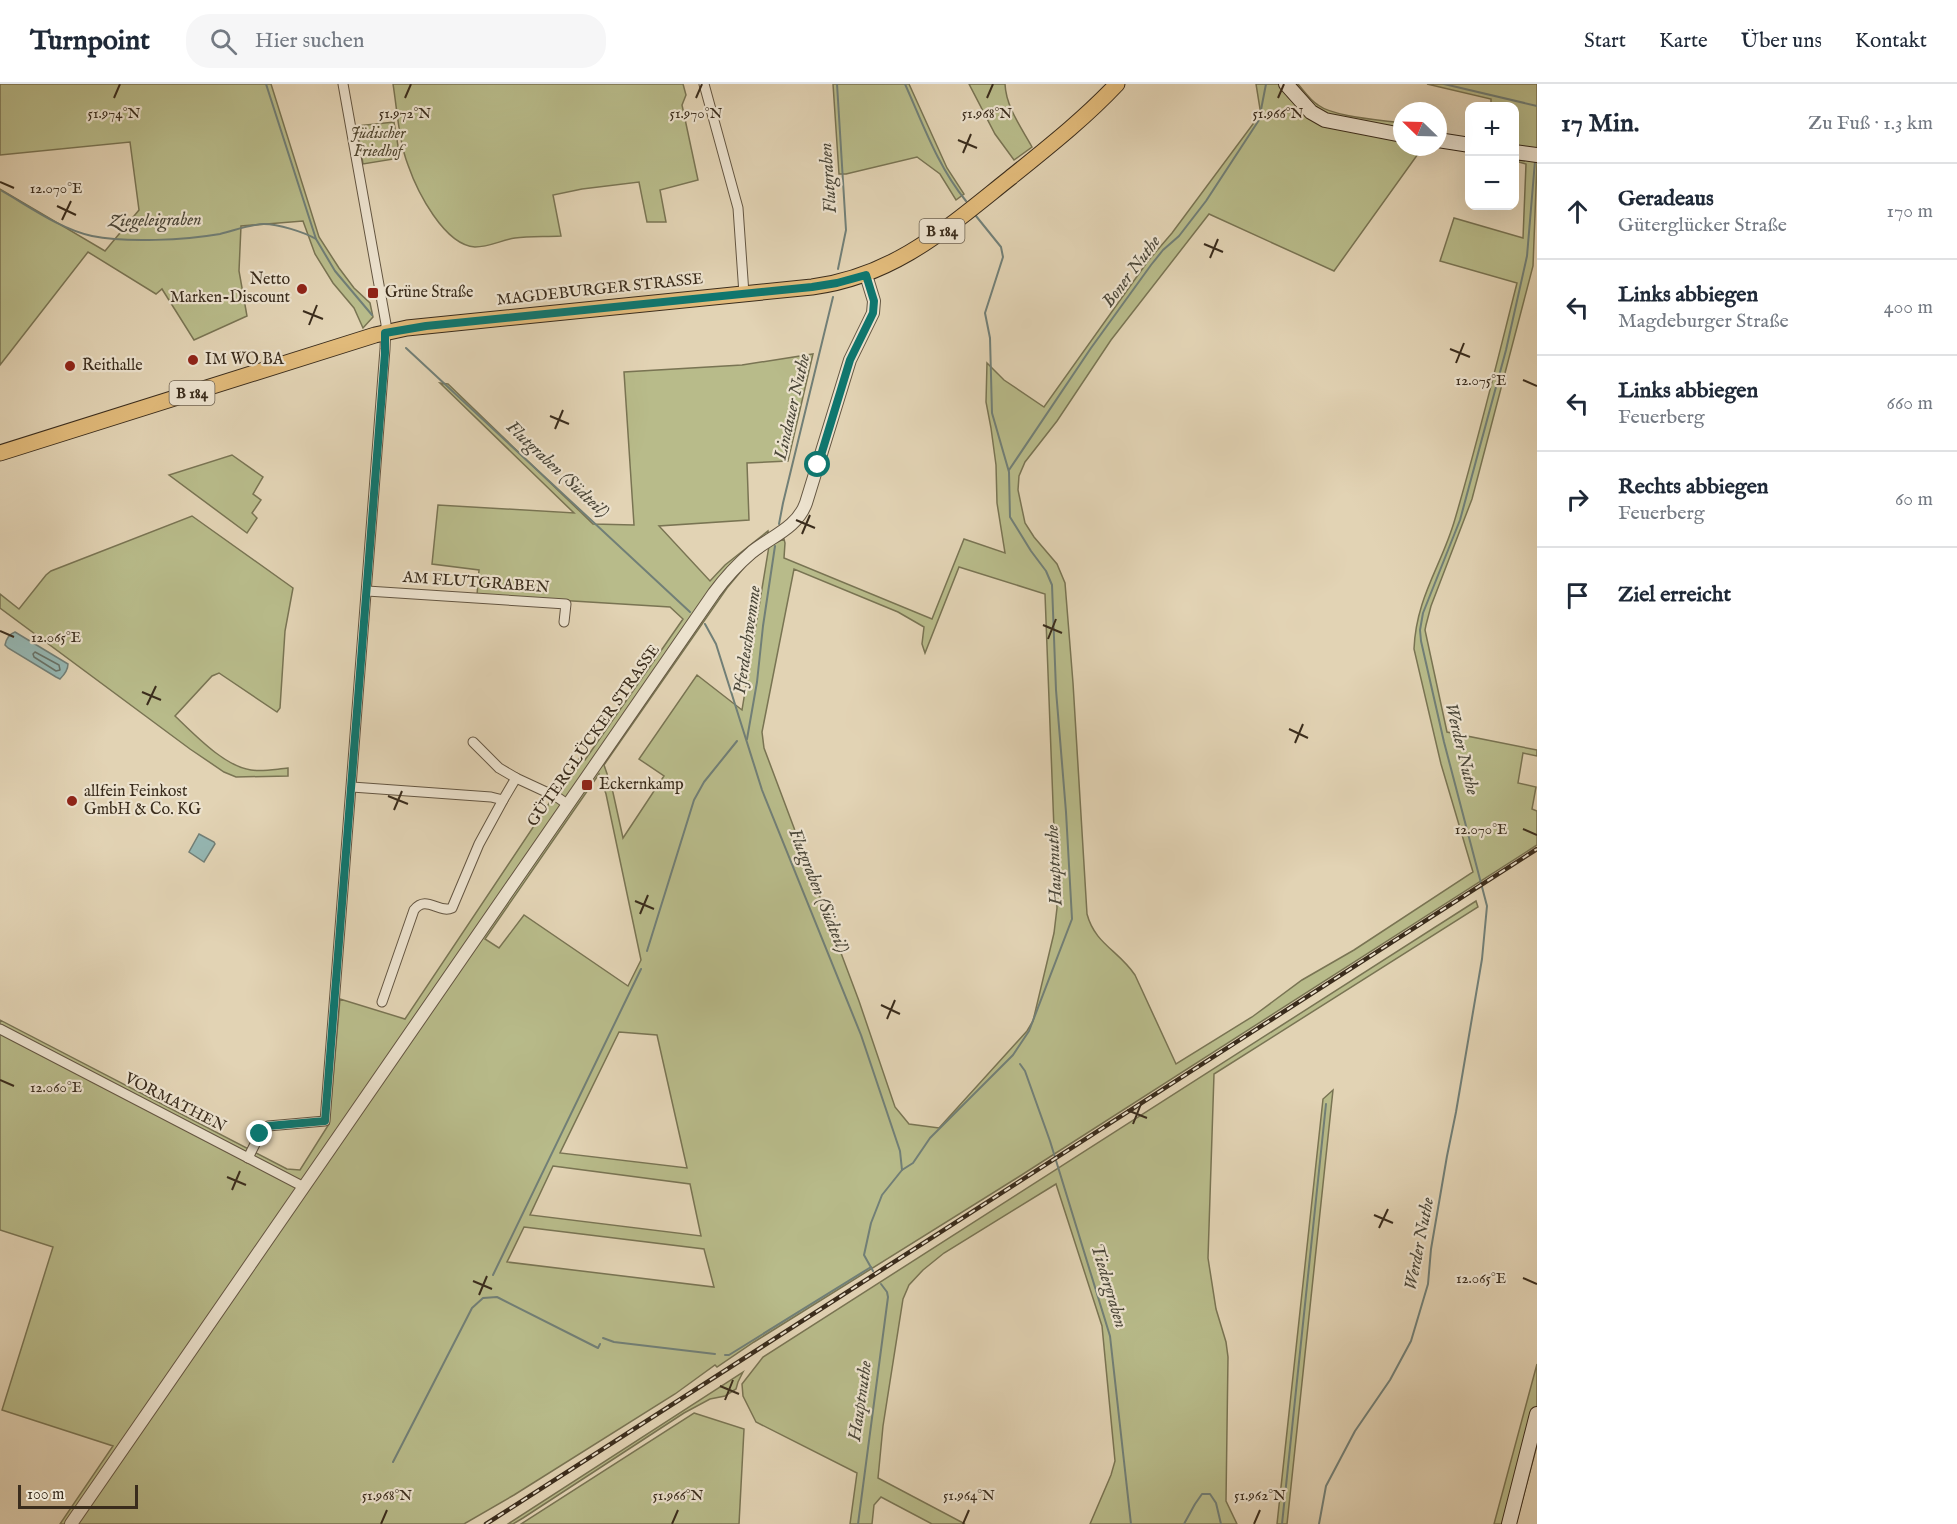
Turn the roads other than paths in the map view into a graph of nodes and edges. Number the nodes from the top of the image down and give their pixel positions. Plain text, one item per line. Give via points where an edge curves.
1 (343, 84) edge
2 (704, 84) edge
3 (1117, 84) edge
4 (1286, 84) edge
5 (1393, 133) edge
6 (1447, 141) edge
7 (1465, 144) edge
8 (866, 275) junction
9 (744, 294) junction
10 (385, 333) junction
11 (0, 453) edge
12 (367, 591) junction
13 (564, 622) dead end
14 (473, 742) dead end
15 (516, 778) junction
16 (352, 787) junction
17 (503, 800) junction
18 (567, 804) junction
19 (382, 1002) dead end
20 (0, 1029) edge
21 (248, 1158) junction
22 (304, 1186) junction
23 (1537, 1414) edge
24 (71, 1524) edge
25 (1509, 1524) edge

1 - 10 street
2 - 9 street via 738,208
3 - 8 main road, MAGDEBURGER STRASSE / B 184 via 1072,127 981,200 915,250
4 - 5 main road via 1311,112 1325,120
6 - 7 main road
8 - 9 main road, MAGDEBURGER STRASSE / B 184 via 836,283
8 - 18 street, GÜTERGLÜCKER STRASSE via 874,301 873,313 850,360 803,511 797,521 741,563 714,593
9 - 10 main road, MAGDEBURGER STRASSE / B 184
10 - 11 main road, MAGDEBURGER STRASSE / B 184
10 - 12 street
12 - 13 street, AM FLUTGRABEN via 566,604
12 - 16 street
14 - 15 street via 499,768
15 - 17 street
15 - 18 street
16 - 17 street
16 - 21 street via 325,1121 268,1126
17 - 19 street via 452,908 444,910 426,903 414,910
18 - 22 street, GÜTERGLÜCKER STRASSE
20 - 21 street, VORMATHEN
21 - 22 street, VORMATHEN
22 - 24 street, GÜTERGLÜCKER STRASSE
23 - 25 main road

